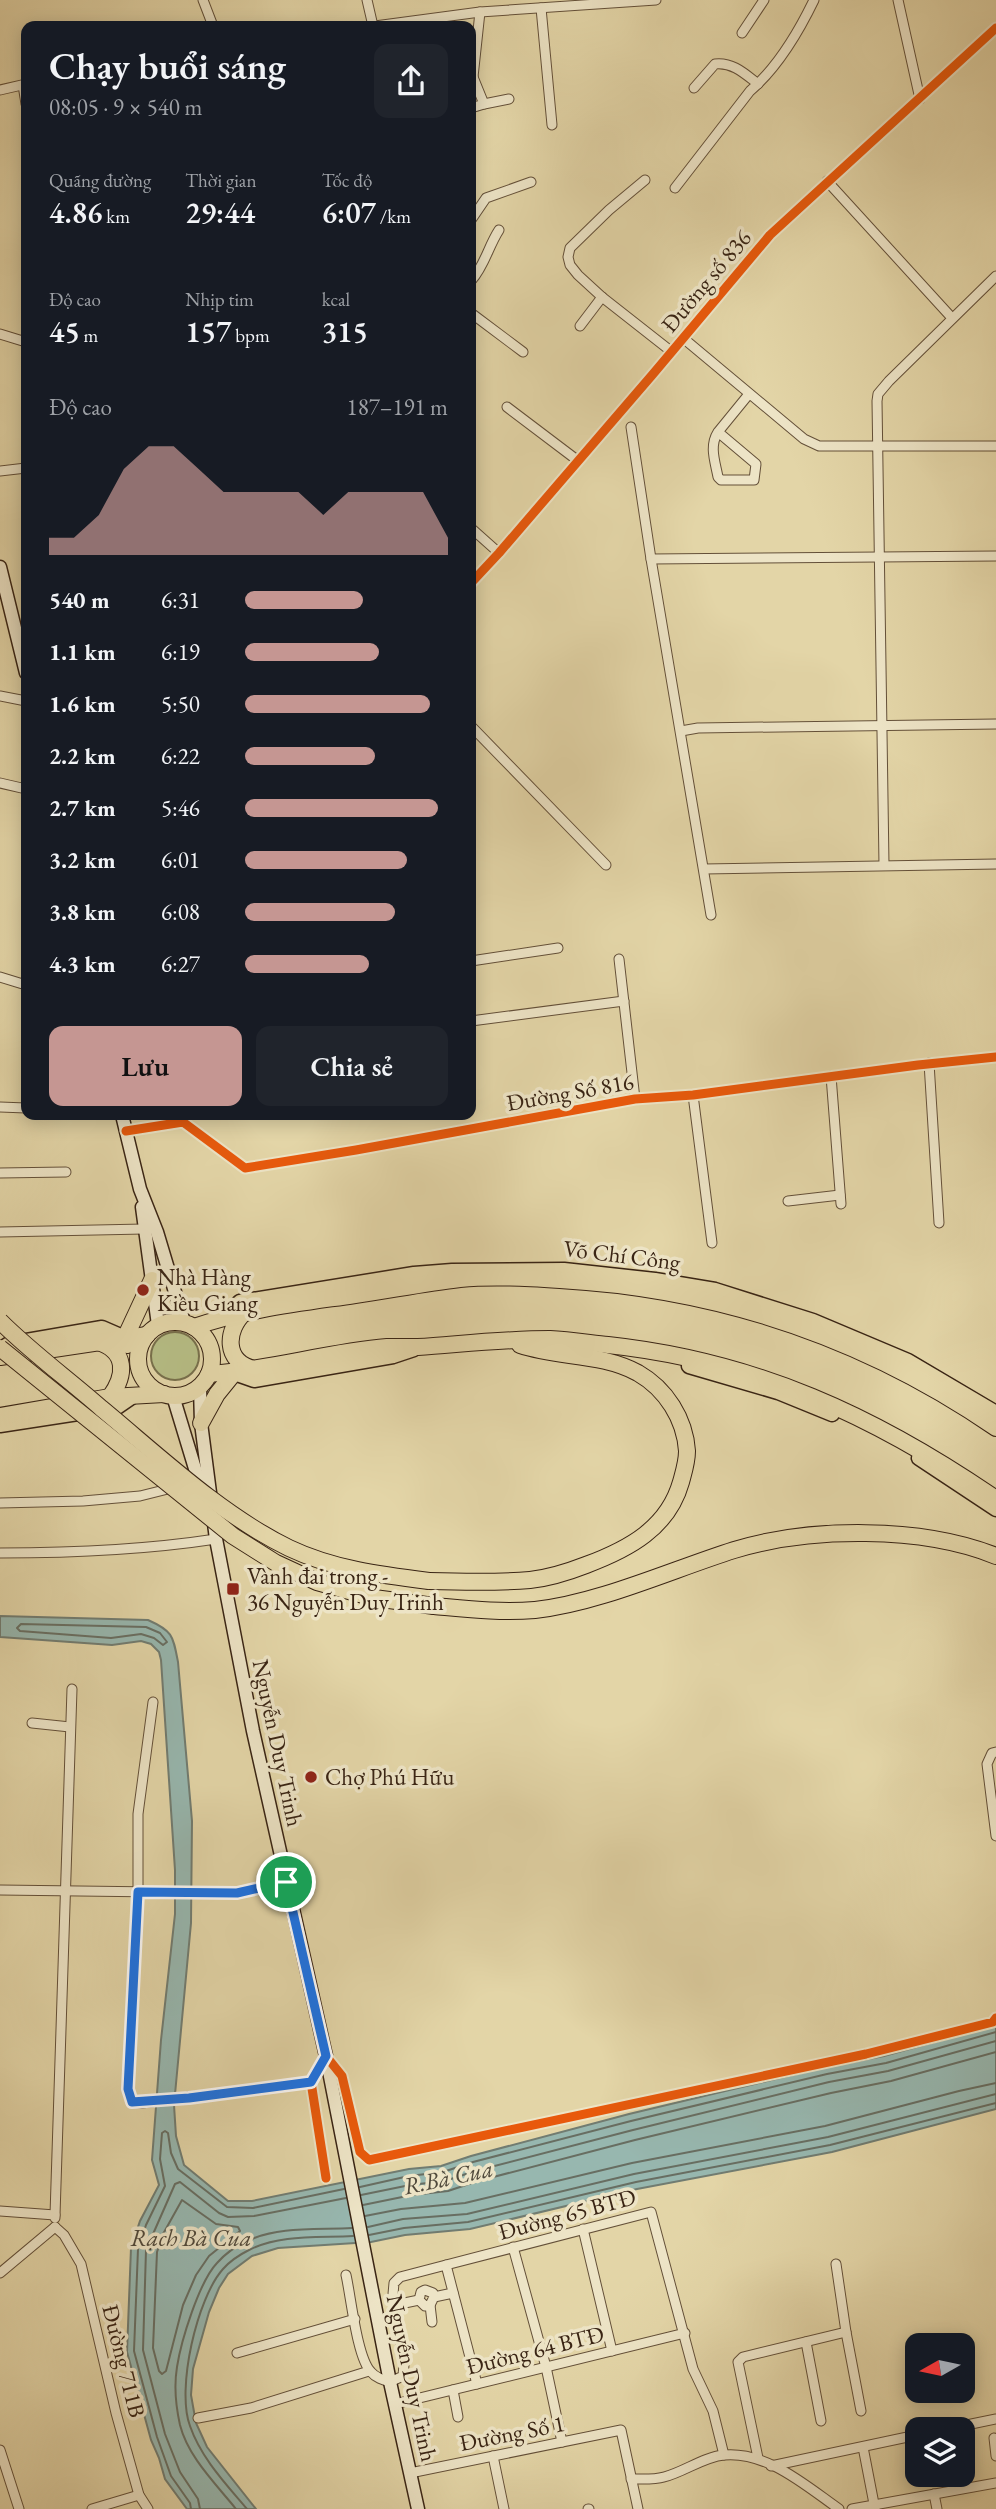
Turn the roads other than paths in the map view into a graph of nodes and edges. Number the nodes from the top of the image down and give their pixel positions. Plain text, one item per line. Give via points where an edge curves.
1 (202, 0) edge
2 (367, 0) edge
3 (656, 0) edge
4 (764, 0) edge
5 (814, 0) edge
6 (898, 0) edge
7 (558, 3) edge
8 (541, 8) junction
9 (480, 12) junction
10 (210, 21) edge
11 (373, 21) edge
12 (412, 21) edge
13 (996, 28) edge
14 (742, 33) dead end
15 (476, 44) edge
16 (758, 84) junction
17 (21, 86) edge
18 (476, 86) edge
19 (694, 88) dead end
20 (0, 90) edge
21 (509, 99) dead end
22 (920, 99) junction
23 (484, 104) junction
24 (476, 106) edge
25 (552, 125) dead end
26 (645, 180) dead end
27 (827, 181) junction
28 (531, 182) dead end
29 (675, 188) dead end
30 (476, 213) edge
31 (499, 230) dead end
32 (476, 274) edge
33 (996, 276) edge
34 (602, 298) junction
35 (476, 317) edge
36 (952, 318) junction
37 (580, 326) dead end
38 (0, 334) edge
39 (683, 338) junction
40 (21, 340) edge
41 (523, 352) dead end
42 (671, 352) junction
43 (749, 394) junction
44 (507, 407) dead end
45 (632, 427) dead end
46 (718, 432) junction
47 (996, 446) edge
48 (876, 447) junction
49 (578, 460) junction
50 (21, 469) edge
51 (0, 471) edge
52 (476, 532) edge
53 (499, 553) junction
54 (996, 556) edge
55 (880, 557) junction
56 (651, 559) junction
57 (0, 567) edge
58 (476, 578) edge
59 (21, 653) edge
60 (0, 696) edge
61 (21, 700) edge
62 (996, 724) edge
63 (883, 725) junction
64 (681, 730) junction
65 (476, 732) edge
66 (0, 783) edge
67 (21, 788) edge
68 (996, 864) edge
69 (606, 865) dead end
70 (884, 865) junction
71 (704, 869) junction
72 (711, 915) dead end
73 (558, 948) dead end
74 (619, 959) dead end
75 (476, 960) edge
76 (0, 976) edge
77 (21, 983) edge
78 (624, 1001) junction
79 (476, 1020) edge
80 (996, 1057) edge
81 (929, 1063) junction
82 (831, 1076) junction
83 (693, 1095) junction
84 (635, 1099) junction
85 (0, 1107) edge
86 (21, 1108) edge
87 (123, 1120) edge
88 (126, 1131) junction
89 (66, 1172) dead end
90 (0, 1173) edge
91 (140, 1189) junction
92 (788, 1201) dead end
93 (939, 1223) dead end
94 (144, 1229) junction
95 (0, 1232) edge
96 (712, 1243) dead end
97 (497, 1274) junction
98 (152, 1280) junction
99 (245, 1312) junction
100 (224, 1316) junction
101 (0, 1321) edge
102 (189, 1324) junction
103 (152, 1330) junction
104 (125, 1338) junction
105 (97, 1342) junction
106 (511, 1342) junction
107 (419, 1347) junction
108 (0, 1349) edge
109 (0, 1357) edge
110 (257, 1369) junction
111 (234, 1373) junction
112 (204, 1381) junction
113 (168, 1395) junction
114 (133, 1396) junction
115 (110, 1397) junction
116 (0, 1416) edge
117 (995, 1420) edge
118 (201, 1423) junction
119 (0, 1424) edge
120 (200, 1485) junction
121 (996, 1499) edge
122 (0, 1503) edge
123 (996, 1509) edge
124 (216, 1539) junction
125 (0, 1553) edge
126 (996, 1556) edge
127 (72, 1689) dead end
128 (153, 1702) dead end
129 (32, 1723) dead end
130 (71, 1727) junction
131 (996, 1752) edge
132 (996, 1836) edge
133 (286, 1882) junction
134 (0, 1891) edge
135 (138, 1892) junction
136 (66, 1893) junction
137 (995, 2020) edge
138 (326, 2056) junction
139 (311, 2082) junction
140 (326, 2178) dead end
141 (0, 2211) edge
142 (55, 2215) junction
143 (55, 2227) junction
144 (583, 2229) junction
145 (513, 2247) junction
146 (835, 2264) dead end
147 (446, 2265) junction
148 (422, 2271) junction
149 (0, 2273) edge
150 (346, 2275) dead end
151 (425, 2290) junction
152 (453, 2292) junction
153 (419, 2300) junction
154 (432, 2301) junction
155 (395, 2305) junction
156 (355, 2319) junction
157 (432, 2322) dead end
158 (846, 2332) junction
159 (685, 2333) junction
160 (806, 2342) junction
161 (612, 2351) junction
162 (237, 2353) dead end
163 (546, 2367) junction
164 (369, 2371) junction
165 (390, 2382) junction
166 (477, 2384) junction
167 (453, 2390) junction
168 (395, 2404) junction
169 (861, 2411) dead end
170 (458, 2417) dead end
171 (198, 2418) dead end
172 (996, 2419) edge
173 (821, 2421) dead end
174 (975, 2423) edge
175 (905, 2438) edge
176 (994, 2438) edge
177 (562, 2442) junction
178 (863, 2447) junction
179 (0, 2450) edge
180 (724, 2455) junction
181 (492, 2456) junction
182 (996, 2456) edge
183 (758, 2458) junction
184 (771, 2466) junction
185 (410, 2473) junction
186 (631, 2479) junction
187 (996, 2483) edge
188 (934, 2494) junction
189 (139, 2495) junction
190 (875, 2507) edge
191 (19, 2509) edge
192 (92, 2509) edge
193 (148, 2509) edge
194 (418, 2509) edge
195 (505, 2509) edge
196 (638, 2509) edge
197 (839, 2509) edge
198 (852, 2509) edge
199 (937, 2509) edge

1 - 10 street
2 - 11 street
3 - 7 street
4 - 14 street
5 - 16 street
6 - 22 street
7 - 8 street
8 - 9 street
8 - 25 street
9 - 12 street
9 - 15 street
13 - 22 street, Đường số 836
16 - 19 street via 735,66 723,63 715,64
16 - 29 street
17 - 20 street
18 - 23 street
21 - 23 street
22 - 27 street, Đường số 836
23 - 24 street
26 - 34 street via 570,248 570,265
27 - 36 street
27 - 39 street, Đường số 836 via 770,235
28 - 30 street via 486,198
31 - 32 street
33 - 36 street
34 - 37 street
34 - 42 street
35 - 41 street
36 - 48 street via 878,394
38 - 40 street
39 - 42 street, Đường số 836
39 - 43 street
42 - 49 street, Đường số 836
43 - 46 street
43 - 48 street via 819,446
44 - 49 street
45 - 56 street
46 - 46 street via 713,443 718,477 754,480 756,464
47 - 48 street
48 - 55 street
49 - 53 street, Đường số 836
50 - 51 street
52 - 53 street
53 - 58 street, Đường số 836
54 - 55 street
55 - 56 street
55 - 63 street
56 - 64 street
57 - 59 main road
60 - 61 street
62 - 63 street
63 - 64 street
63 - 70 street
64 - 71 street
65 - 69 street
66 - 67 street
68 - 70 street
70 - 71 street
71 - 72 street
73 - 75 street
74 - 78 street
76 - 77 street
78 - 79 street
78 - 84 street
80 - 81 street, Đường Số 816
81 - 82 street, Đường Số 816
81 - 93 street
82 - 83 street, Đường Số 816
82 - 92 street via 840,1199
83 - 84 street, Đường Số 816
83 - 96 street
84 - 88 street, Đường Số 816 via 245,1168 183,1122
85 - 86 street
87 - 88 main road
88 - 91 main road
89 - 90 street
91 - 94 main road
91 - 102 main road
94 - 95 street
94 - 98 main road
97 - 99 highway, Võ Chí Công
97 - 100 main road, Võ Chí Công via 414,1274 240,1302
97 - 117 highway, Võ Chí Công via 610,1283 749,1310 855,1348 938,1385
98 - 103 main road
98 - 104 highway
99 - 100 highway, Võ Chí Công
99 - 110 highway via 233,1325 232,1348 241,1364
100 - 102 highway, Võ Chí Công
100 - 111 highway via 221,1346
101 - 106 highway, bridge via 147,1446 262,1533 319,1560 369,1574 429,1581 478,1583 562,1574 645,1537 671,1508 678,1492 687,1460 686,1436 663,1393 640,1374 618,1364
102 - 103 highway via 171,1321
102 - 112 highway via 211,1348 212,1366
103 - 104 highway
103 - 113 highway via 138,1353 141,1374 154,1390
104 - 105 highway
104 - 108 main road via 102,1328
104 - 114 highway via 133,1366
105 - 109 highway
105 - 115 highway via 117,1353 121,1365 121,1377
106 - 107 highway
106 - 121 highway via 549,1339 645,1349 716,1363 795,1388 876,1426
106 - 123 main road via 650,1357 778,1392 860,1425
107 - 110 highway
107 - 111 main road via 393,1356 254,1380
108 - 126 highway, bridge via 233,1536 276,1563 374,1598 481,1611 536,1609 588,1598 737,1549 850,1532 918,1536
110 - 111 highway
111 - 112 highway
111 - 118 highway
112 - 113 highway via 192,1392
112 - 118 main road, Nguyễn Duy Trinh
113 - 114 highway
113 - 120 main road, Nguyễn Duy Trinh
114 - 115 highway
114 - 119 main road via 117,1406
115 - 116 highway
118 - 124 main road, Nguyễn Duy Trinh
120 - 122 street via 140,1496
120 - 124 main road, Nguyễn Duy Trinh
124 - 125 street via 75,1553
124 - 133 main road, Nguyễn Duy Trinh
127 - 130 street
128 - 135 street via 138,1814
129 - 130 street
130 - 136 street
131 - 132 street via 987,1764
133 - 135 street via 237,1893
133 - 138 main road, Nguyễn Duy Trinh
134 - 136 street
135 - 136 street
135 - 139 street via 128,2089 132,2102
136 - 142 street
137 - 138 street via 866,2054 369,2160 360,2152 342,2076
138 - 139 street
138 - 165 main road, Nguyễn Duy Trinh
139 - 140 street
141 - 142 street
142 - 143 street
143 - 149 street
143 - 189 street, Đường 711B via 81,2264
144 - 145 street, Đường 65 BTĐ
144 - 159 street, Đường 65 BTĐ via 651,2211
144 - 161 street
145 - 147 street, Đường 65 BTĐ
145 - 163 street
146 - 158 street
147 - 148 street, Đường 65 BTĐ
147 - 152 street
148 - 151 street
148 - 155 street, Đường 65 BTĐ via 394,2283
150 - 156 street
151 - 153 street
151 - 154 street
152 - 154 street
152 - 166 street
153 - 154 street via 421,2304
153 - 155 street
154 - 157 street
155 - 165 street via 404,2365 403,2376
156 - 162 street
156 - 164 street
158 - 160 street
158 - 169 street
159 - 161 street, Đường 64 BTĐ
159 - 180 street, Đường 65 BTĐ
160 - 173 street
160 - 183 street via 738,2362
161 - 163 street, Đường 64 BTĐ
163 - 166 street, Đường 64 BTĐ
163 - 177 street
164 - 165 street
164 - 171 street
165 - 168 main road, Nguyễn Duy Trinh
166 - 167 street, Đường 64 BTĐ
167 - 168 street, Đường 64 BTĐ
167 - 170 street
168 - 185 main road, Nguyễn Duy Trinh
172 - 174 street
175 - 178 street
176 - 182 street
177 - 181 street, Đường Số 1
177 - 186 street, Đường Số 1 via 621,2430
178 - 184 street
178 - 190 street
179 - 191 street
180 - 183 street
180 - 186 street via 664,2477
181 - 185 street, Đường Số 1
181 - 195 street
183 - 184 street
184 - 197 street
185 - 194 main road, Nguyễn Duy Trinh
186 - 196 street
187 - 188 street
188 - 190 street
188 - 199 street
189 - 192 street
189 - 193 street, Đường 711B
190 - 198 street

